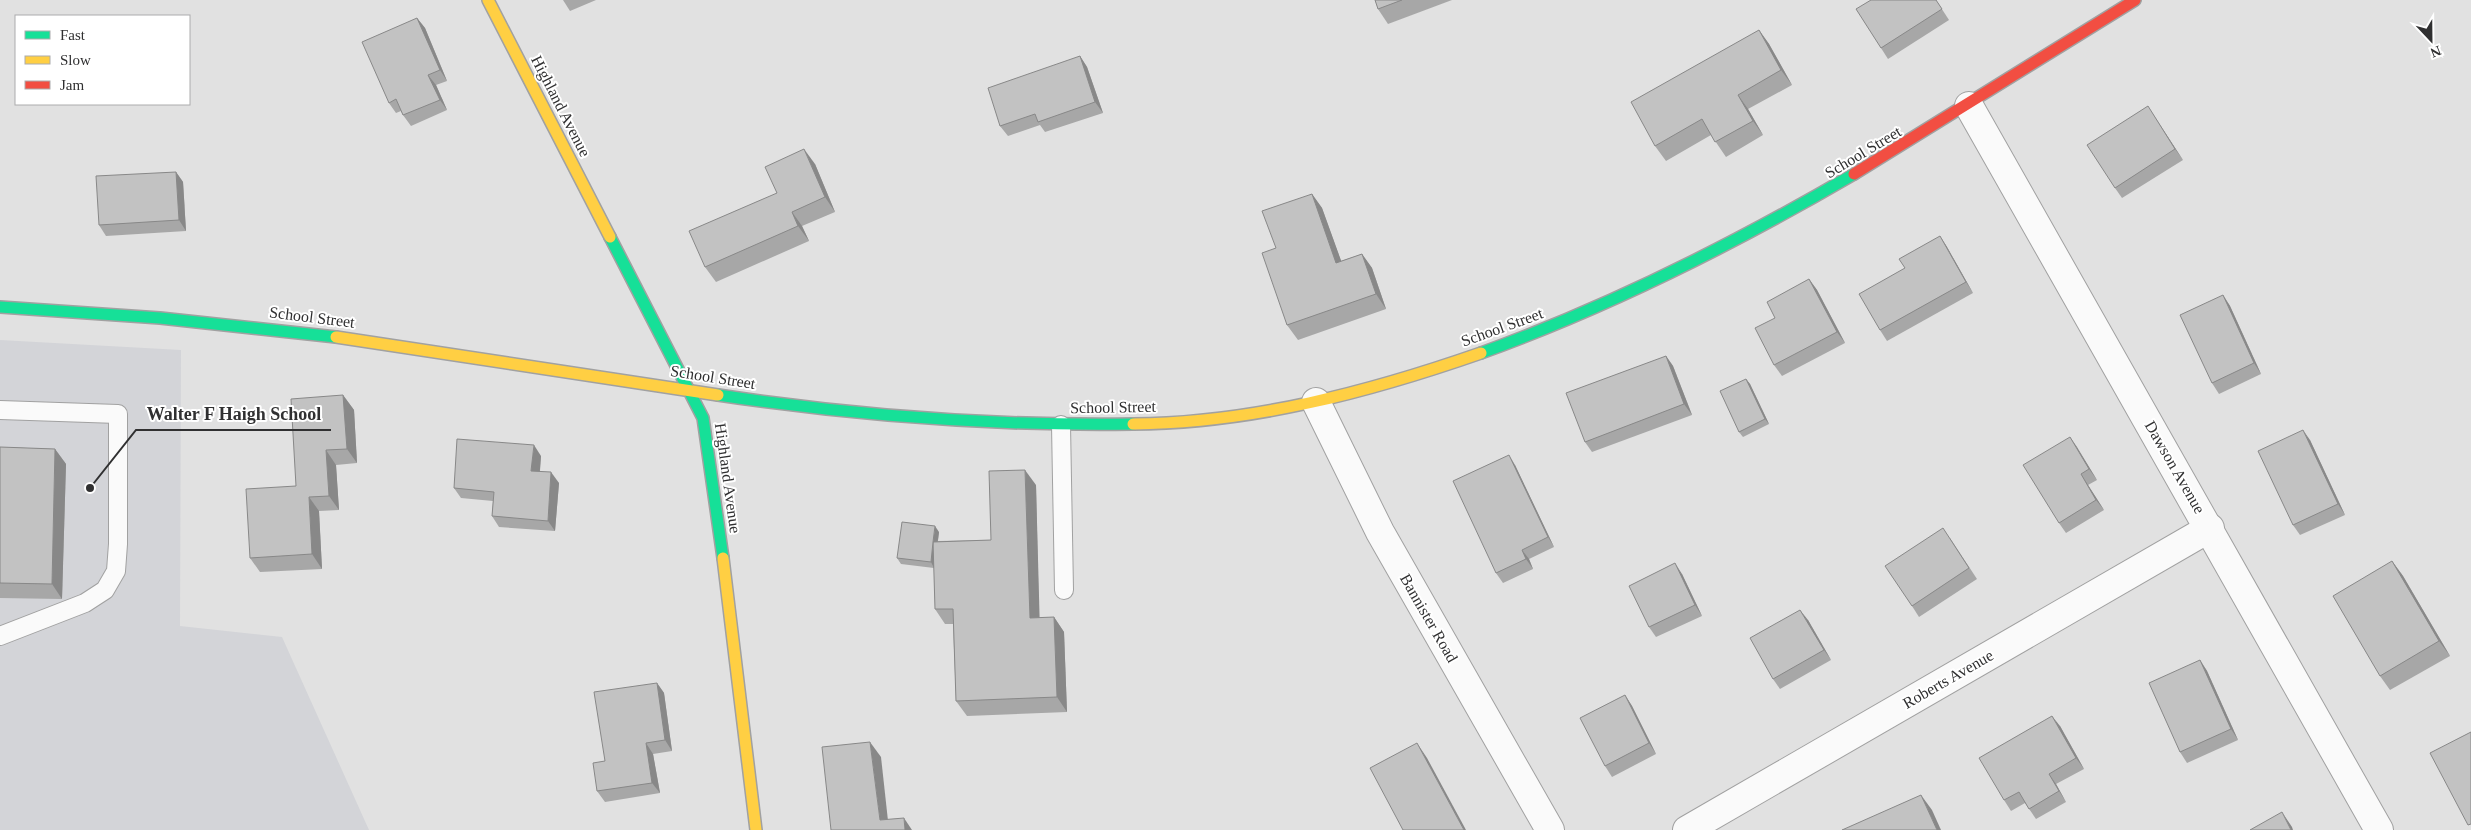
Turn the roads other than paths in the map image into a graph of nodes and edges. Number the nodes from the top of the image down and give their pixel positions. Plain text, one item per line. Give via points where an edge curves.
1 (488, 0) edge
2 (2135, 0) edge
3 (1969, 106) junction
4 (0, 308) edge
5 (688, 390) junction
6 (1316, 402) junction
7 (0, 410) edge
8 (1061, 425) junction
9 (2210, 528) junction
10 (1064, 590) dead end
11 (0, 636) edge
12 (756, 830) edge
13 (1550, 830) edge
14 (1686, 830) edge
15 (2379, 830) edge

1 - 5 street, Highland Avenue
2 - 3 street, School Street
3 - 6 street, School Street via 1815,199 1637,290 1478,355
3 - 9 street, Dawson Avenue
4 - 5 street, School Street via 231,324 428,349
5 - 8 street, School Street via 863,414
5 - 12 street, Highland Avenue via 703,418 711,466
6 - 8 street, School Street via 1246,414 1164,422
6 - 13 street, Bannister Road via 1380,532
7 - 11 lane via 118,414 118,544 116,571 105,590 85,603
8 - 10 lane
9 - 14 street, Roberts Avenue
9 - 15 street, Dawson Avenue

